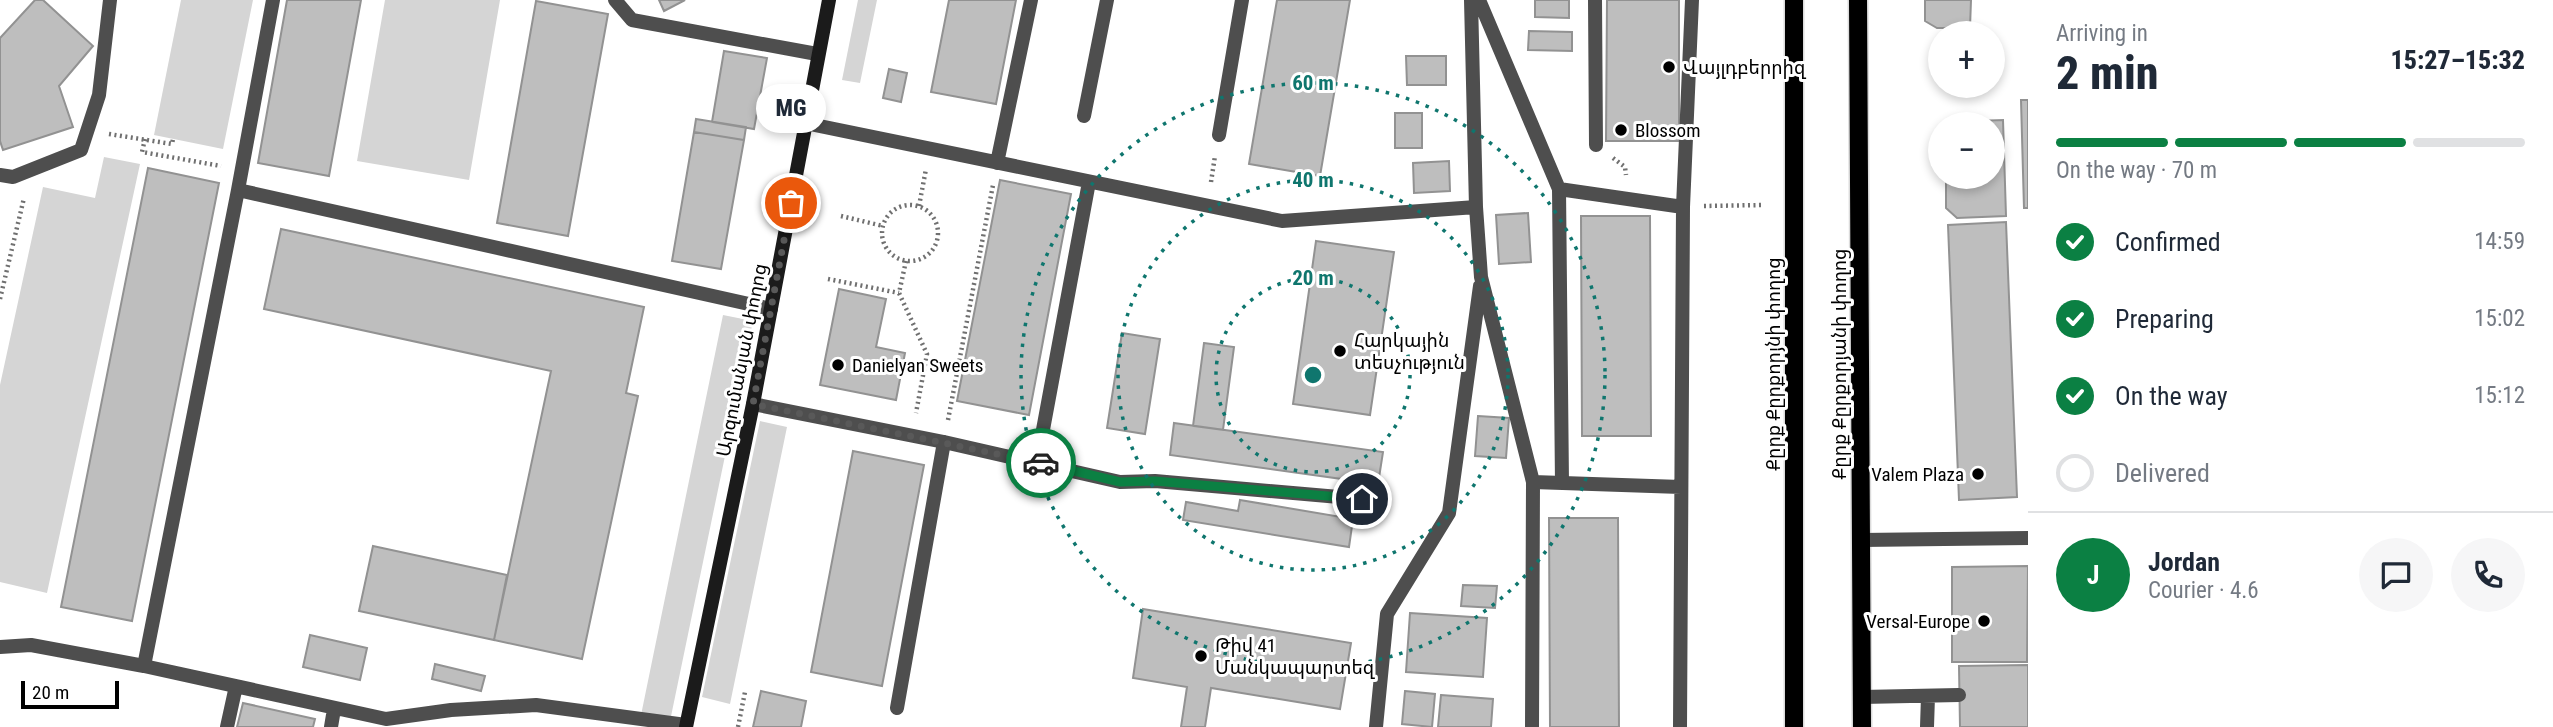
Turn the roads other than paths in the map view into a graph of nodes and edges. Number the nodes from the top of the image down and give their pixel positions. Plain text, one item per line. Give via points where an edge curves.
1 (110, 0) edge
2 (273, 0) edge
3 (615, 0) edge
4 (829, 0) edge
5 (1031, 0) edge
6 (1107, 0) edge
7 (1242, 0) edge
8 (1471, 0) edge
9 (1479, 0) edge
10 (1595, 0) edge
11 (1692, 0) edge
12 (1794, 0) edge
13 (1858, 0) edge
14 (817, 54) junction
15 (1084, 116) dead end
16 (805, 123) junction
17 (1219, 135) road end
18 (1596, 145) road end
19 (997, 163) junction
20 (6, 176) edge
21 (1088, 182) junction
22 (1559, 189) junction
23 (238, 190) junction
24 (1683, 206) junction
25 (1476, 207) junction
26 (1481, 277) junction
27 (771, 309) junction
28 (753, 404) junction
29 (944, 442) junction
30 (1037, 462) junction
31 (1533, 482) junction
32 (1562, 483) junction
33 (1681, 487) junction
34 (1362, 499) dead end
35 (2028, 538) edge
36 (1861, 540) junction
37 (0, 647) edge
38 (144, 666) junction
39 (236, 686) junction
40 (1959, 695) dead end
41 (1928, 696) junction
42 (1862, 697) junction
43 (898, 708) dead end
44 (334, 709) junction
45 (402, 722) edge
46 (686, 726) edge
47 (228, 727) edge
48 (331, 727) edge
49 (1376, 727) edge
50 (1532, 727) edge
51 (1680, 727) edge
52 (1794, 727) edge
53 (1862, 727) edge
54 (1927, 727) edge

1 - 20 lane via 99,95 81,150
2 - 23 lane
3 - 14 lane via 632,20
4 - 14 main road, Արզումանյան փողոց
5 - 19 lane
6 - 15 lane
7 - 17 lane
8 - 25 lane
9 - 22 lane
10 - 18 lane
11 - 24 lane
12 - 52 main road, Քըրք Քըրքորյնի փողոց
13 - 36 main road, Քըրք Քըրքորյանի փողոց
14 - 16 main road, Արզումանյան փողոց
16 - 19 lane
16 - 27 main road, Արզումանյան փողոց
19 - 21 lane
21 - 25 lane via 1282,221
21 - 30 lane
22 - 24 lane
22 - 32 lane
23 - 27 lane
23 - 38 lane
24 - 33 lane
25 - 26 lane
26 - 31 lane
26 - 49 lane via 1449,513 1387,614
27 - 28 main road, Արզումանյան փողոց
28 - 29 lane
28 - 46 main road, Արզումանյան փողոց
29 - 30 lane
29 - 43 lane
30 - 34 lane via 1120,482
31 - 32 lane
31 - 50 lane
32 - 33 lane
33 - 51 lane
35 - 36 lane
36 - 42 main road, Քըրք Քըրքորյանի փողոց
37 - 38 lane via 31,645
38 - 39 lane
39 - 44 lane
39 - 47 lane
40 - 41 lane
41 - 42 lane
41 - 54 lane
42 - 53 main road, Քըրք Քըրքորյանի փողոց
44 - 45 lane
44 - 48 lane
45 - 46 lane via 536,705

